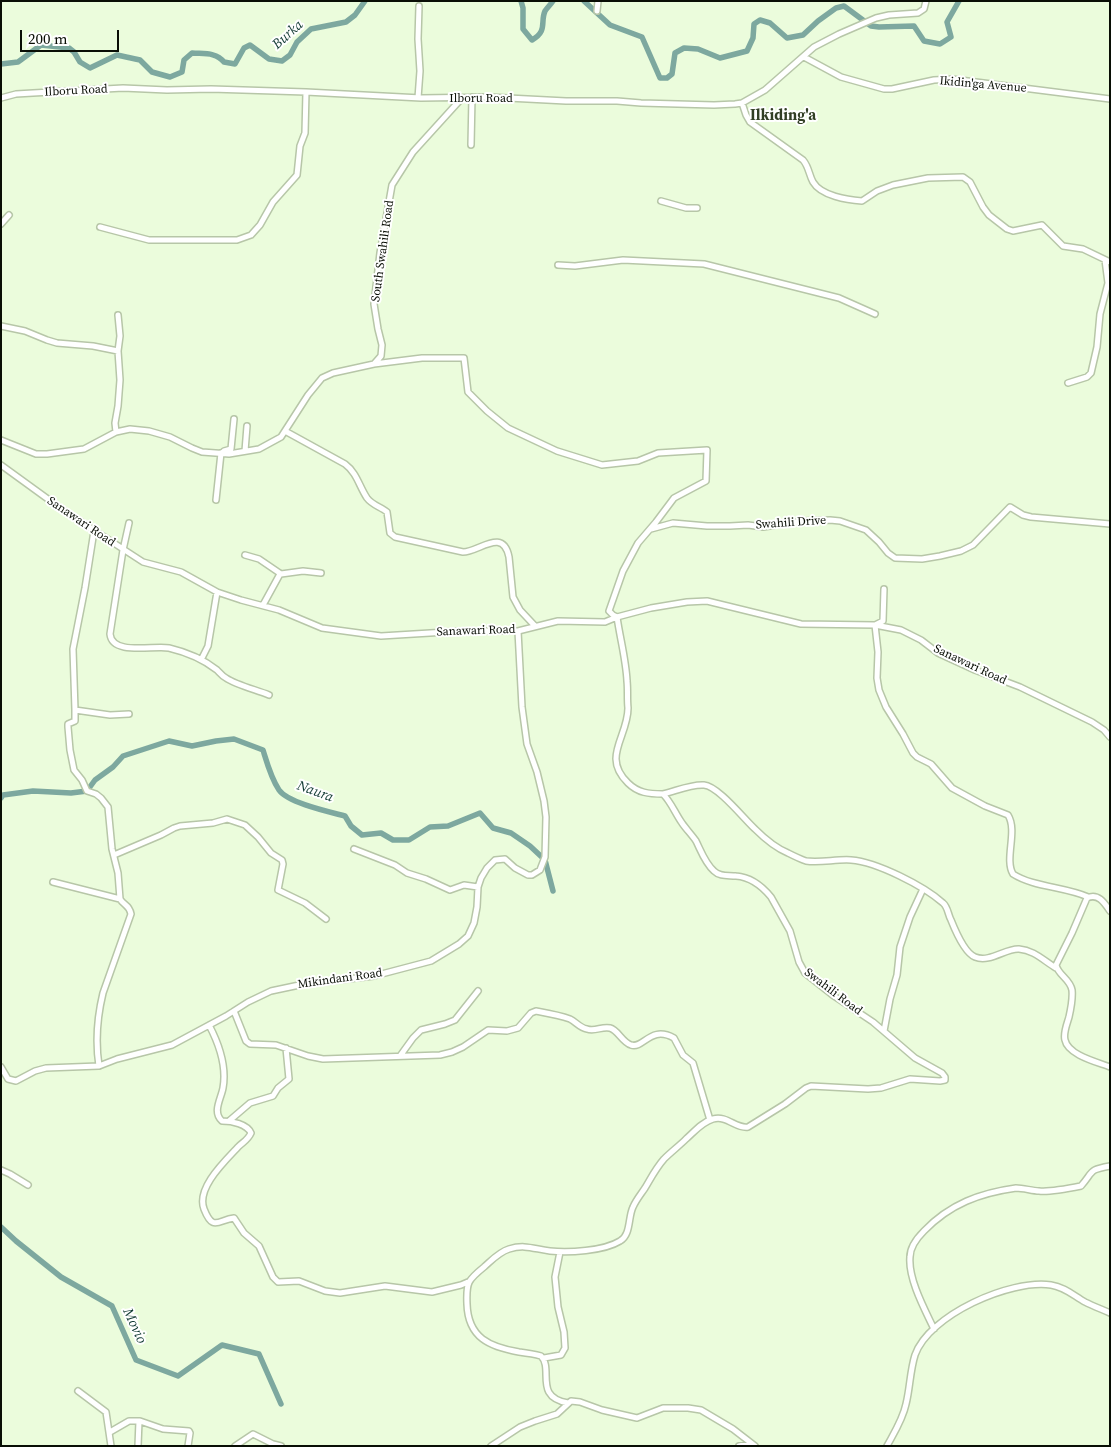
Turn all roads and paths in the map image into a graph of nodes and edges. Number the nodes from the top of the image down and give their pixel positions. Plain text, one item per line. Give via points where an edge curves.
1 (598, 1) edge
2 (926, 1) edge
3 (420, 6) dead end
4 (597, 11) dead end
5 (804, 57) junction
6 (306, 92) junction
7 (1, 98) edge
8 (418, 98) junction
9 (462, 98) junction
10 (472, 98) junction
11 (1110, 99) edge
12 (742, 103) junction
13 (471, 145) dead end
14 (661, 201) dead end
15 (697, 208) dead end
16 (9, 215) dead end
17 (1, 224) edge
18 (100, 227) dead end
19 (1107, 261) edge
20 (558, 265) dead end
21 (875, 314) dead end
22 (118, 315) dead end
23 (1, 326) edge
24 (118, 351) junction
25 (374, 364) junction
26 (1068, 383) dead end
27 (234, 420) dead end
28 (247, 426) dead end
29 (285, 431) junction
30 (116, 432) junction
31 (1, 440) edge
32 (245, 451) junction
33 (222, 453) junction
34 (1, 465) edge
35 (216, 500) dead end
36 (129, 523) dead end
37 (1110, 524) edge
38 (651, 529) junction
39 (94, 531) junction
40 (123, 550) junction
41 (245, 555) dead end
42 (321, 573) dead end
43 (280, 574) junction
44 (884, 589) dead end
45 (217, 592) junction
46 (264, 605) junction
47 (617, 617) junction
48 (875, 625) junction
49 (535, 626) junction
50 (518, 631) junction
51 (201, 660) junction
52 (269, 695) dead end
53 (75, 710) junction
54 (130, 714) dead end
55 (1110, 737) edge
56 (663, 794) junction
57 (354, 849) dead end
58 (114, 855) junction
59 (53, 882) dead end
60 (478, 886) junction
61 (923, 889) junction
62 (1088, 897) junction
63 (120, 899) junction
64 (1110, 911) edge
65 (326, 919) dead end
66 (1056, 968) junction
67 (478, 991) dead end
68 (234, 1011) junction
69 (209, 1025) junction
70 (884, 1031) junction
71 (286, 1048) junction
72 (400, 1056) junction
73 (99, 1066) junction
74 (1, 1067) edge
75 (1110, 1067) edge
76 (710, 1120) junction
77 (228, 1121) junction
78 (1110, 1166) edge
79 (1, 1170) edge
80 (28, 1185) dead end
81 (560, 1252) junction
82 (468, 1282) junction
83 (1110, 1313) edge
84 (934, 1329) junction
85 (544, 1358) junction
86 (78, 1391) dead end
87 (568, 1403) junction
88 (139, 1421) junction
89 (110, 1432) junction
90 (111, 1446) edge
91 (138, 1446) edge
92 (188, 1446) edge
93 (235, 1446) edge
94 (281, 1446) edge
95 (491, 1446) edge
96 (739, 1446) edge
97 (755, 1446) edge
98 (886, 1446) edge

1 - 4 street
2 - 5 street, Ilboru Road via 924,10 918,13 869,20 824,41
3 - 8 street
5 - 11 street, Ikidin'ga Avenue via 841,77 887,90 952,79
5 - 12 street, Ilboru Road via 765,90
6 - 7 street, Ilboru Road via 123,88 16,94
6 - 8 street, Ilboru Road
6 - 18 street via 305,133 297,175 251,235 237,240 149,240
8 - 9 street, Ilboru Road
9 - 10 street, Ilboru Road
9 - 25 street, South Swahili Road via 413,152 392,185 374,304 381,356
10 - 12 street, Ilboru Road via 714,105
10 - 13 street
12 - 19 street via 750,122 803,160 814,184 823,192 862,201 893,185 928,178 963,177 970,182 989,215 1007,230 1042,225 1063,246 1086,250
14 - 15 street
16 - 17 street
19 - 26 street via 1108,283 1091,373
20 - 21 street via 624,260 704,264 839,298
22 - 24 street
23 - 24 street via 57,343
24 - 30 street via 120,380
25 - 29 street via 322,378
25 - 38 street via 422,358 464,358 468,392 508,428 557,451 602,465 638,461 658,453 707,450 706,481 674,498
27 - 33 street via 231,449
28 - 32 street
29 - 32 street via 281,437 260,449
29 - 49 street via 352,470 367,498 387,512 390,533 395,537 461,552 469,552 488,542 503,545 509,557 514,602
30 - 31 street via 84,449 47,454 36,454
30 - 33 street via 130,429 149,431 202,452
32 - 33 street
33 - 35 street
34 - 39 street, Sanawari Road
36 - 40 street
37 - 38 street, Swahili Drive via 1031,517 1010,507 973,546 922,559 895,558 866,530 840,521 802,520 763,527 673,522
38 - 47 street via 638,543 623,571 609,611
39 - 40 street, Sanawari Road
39 - 53 street via 73,649
40 - 45 street, Sanawari Road via 143,562 182,572
40 - 51 street via 110,634 112,640 116,645 137,649 170,648
41 - 43 street via 259,559
42 - 43 street
43 - 46 street
44 - 48 street via 883,620
45 - 46 street, Sanawari Road
45 - 51 street via 208,646
46 - 50 street, Sanawari Road via 322,628 361,634
47 - 48 street, Sanawari Road via 651,608 707,601 801,624
47 - 49 street, Sanawari Road via 605,622 558,621
47 - 56 street via 627,681 628,716 615,762 629,784 641,792
48 - 55 street, Sanawari Road via 901,630 975,670 1092,722
48 - 62 street via 879,690 913,753 931,764 952,788 1008,815 1013,874
49 - 50 street, Sanawari Road
50 - 60 street, Mikindani Road via 527,744 537,772 546,816 545,856 540,870 532,875 515,868 505,859 495,860
51 - 52 street via 228,680
53 - 54 street
53 - 58 street via 75,721 68,724 74,770 87,791 101,798 108,807
56 - 61 street via 706,785 715,789 756,830 785,852 809,861 851,860 871,864
56 - 70 street, Swahili Road via 715,872 754,882 772,896 790,931 805,973
57 - 60 street via 450,890 464,884
58 - 63 street
58 - 65 street via 180,826 230,820 245,825 282,860 278,890 305,903
59 - 63 street
60 - 68 street, Mikindani Road via 474,923 468,936 431,961 374,976 271,991
61 - 66 street via 946,905 961,941 975,957 986,958 1022,949 1038,955
61 - 70 street via 900,947
62 - 64 street via 1100,898
62 - 66 street
63 - 73 street via 128,905 131,914 103,993 96,1040
66 - 75 street via 1072,988 1072,1003 1064,1035 1067,1045 1073,1052
67 - 72 street via 455,1020 421,1030
68 - 69 street, Mikindani Road
68 - 71 street via 248,1043
69 - 73 street, Mikindani Road via 172,1045
69 - 77 street via 218,1043 224,1069 217,1113 222,1121
70 - 76 street, Swahili Road via 946,1079 910,1079 868,1090 811,1086 748,1127 743,1128 722,1118
71 - 72 street via 323,1058
71 - 77 street via 289,1079 273,1096 250,1103
72 - 76 street via 435,1056 452,1052 488,1030 518,1028 536,1011 571,1019 586,1029 610,1028 632,1045 638,1045 654,1034 663,1034 674,1038 682,1055 693,1063
73 - 74 street, Mikindani Road via 46,1068 16,1081 8,1078
76 - 81 street via 696,1129 659,1166 633,1206 627,1233 620,1241 585,1250
77 - 82 street via 244,1126 251,1133 210,1179 203,1204 209,1218 216,1223 234,1218 244,1233 259,1246 275,1280 299,1280 325,1291 340,1293 385,1286 432,1292
78 - 84 street via 1092,1172 1081,1186 1040,1192 1017,1188 984,1195 950,1208 934,1221 910,1252 912,1277
79 - 80 street
81 - 82 street via 526,1246 509,1249
81 - 85 street via 555,1277 565,1348 561,1355
82 - 85 street via 467,1309 478,1337 507,1350
83 - 84 street via 1065,1289 1037,1284 994,1294 955,1313
84 - 98 street via 915,1355 906,1406
85 - 87 street via 550,1393 557,1401
86 - 89 street via 106,1411
87 - 95 street via 557,1414 520,1427
87 - 97 street via 574,1401 637,1418 662,1408 701,1410
88 - 89 street via 124,1423
88 - 91 street
88 - 92 street via 163,1429 189,1431
89 - 90 street
93 - 94 street via 253,1434
96 - 97 street

